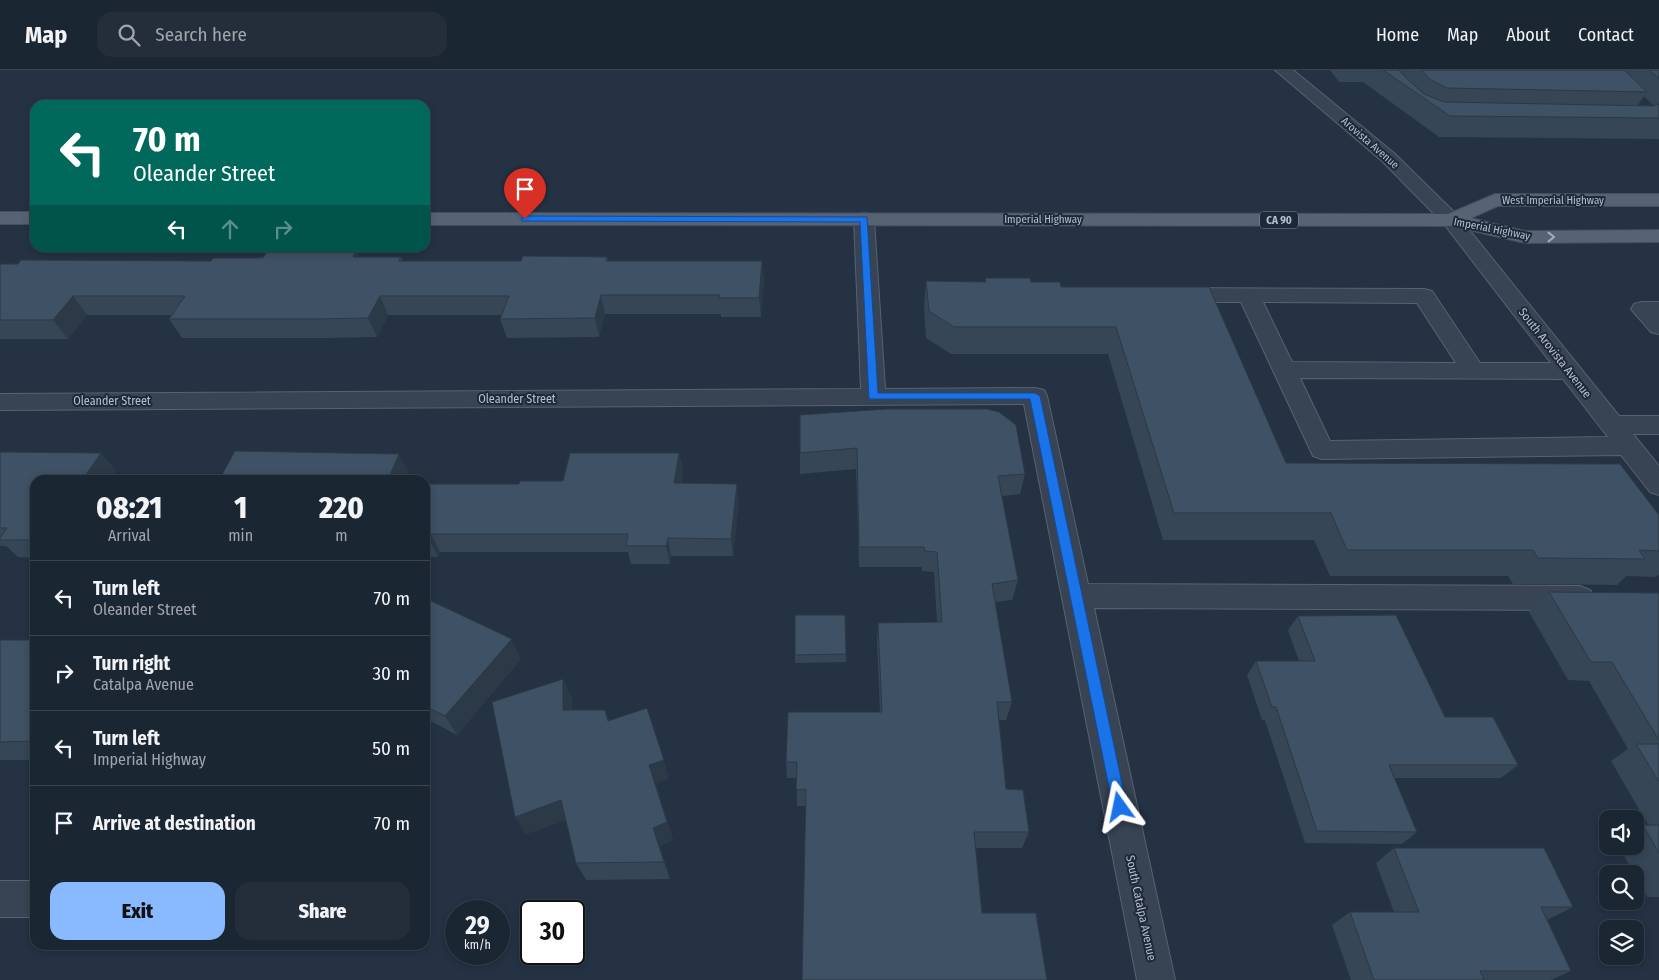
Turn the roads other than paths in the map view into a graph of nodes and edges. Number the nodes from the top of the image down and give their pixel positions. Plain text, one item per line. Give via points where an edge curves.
1 (1283, 70) edge
2 (1659, 200) edge
3 (0, 218) edge
4 (30, 218) edge
5 (430, 219) edge
6 (864, 219) junction
7 (1452, 220) junction
8 (1659, 236) edge
9 (1151, 295) edge
10 (1249, 295) junction
11 (1659, 308) edge
12 (1659, 327) edge
13 (1284, 370) junction
14 (1473, 371) junction
15 (1570, 371) junction
16 (1035, 396) joint
17 (873, 397) junction
18 (0, 402) edge
19 (1612, 425) junction
20 (1659, 425) edge
21 (1628, 446) junction
22 (1654, 473) edge
23 (1076, 596) junction
24 (1610, 598) edge
25 (0, 899) edge
26 (30, 899) edge
27 (1156, 980) edge

1 - 7 street, Arovista Avenue via 1388,157
2 - 7 main road, West Imperial Highway / CA 90 via 1495,200
3 - 4 main road
5 - 6 main road, Imperial Highway / CA 90
6 - 7 main road, Imperial Highway / CA 90
6 - 17 street
7 -> 8 main road, Imperial Highway / CA 90 via 1525,238
7 - 15 street, South Arovista Avenue
9 - 10 street
10 - 13 street
10 - 14 street via 1424,296
11 - 12 street via 1642,309
13 - 14 street
13 - 21 street via 1322,450
14 - 15 street
15 - 19 street, South Arovista Avenue
16 - 17 street, Oleander Street
16 - 23 street, South Catalpa Avenue
17 - 18 street, Oleander Street
19 - 20 street
19 - 21 street, South Arovista Avenue
21 - 22 street, South Arovista Avenue
23 - 24 street
23 - 27 street, South Catalpa Avenue
25 - 26 street

